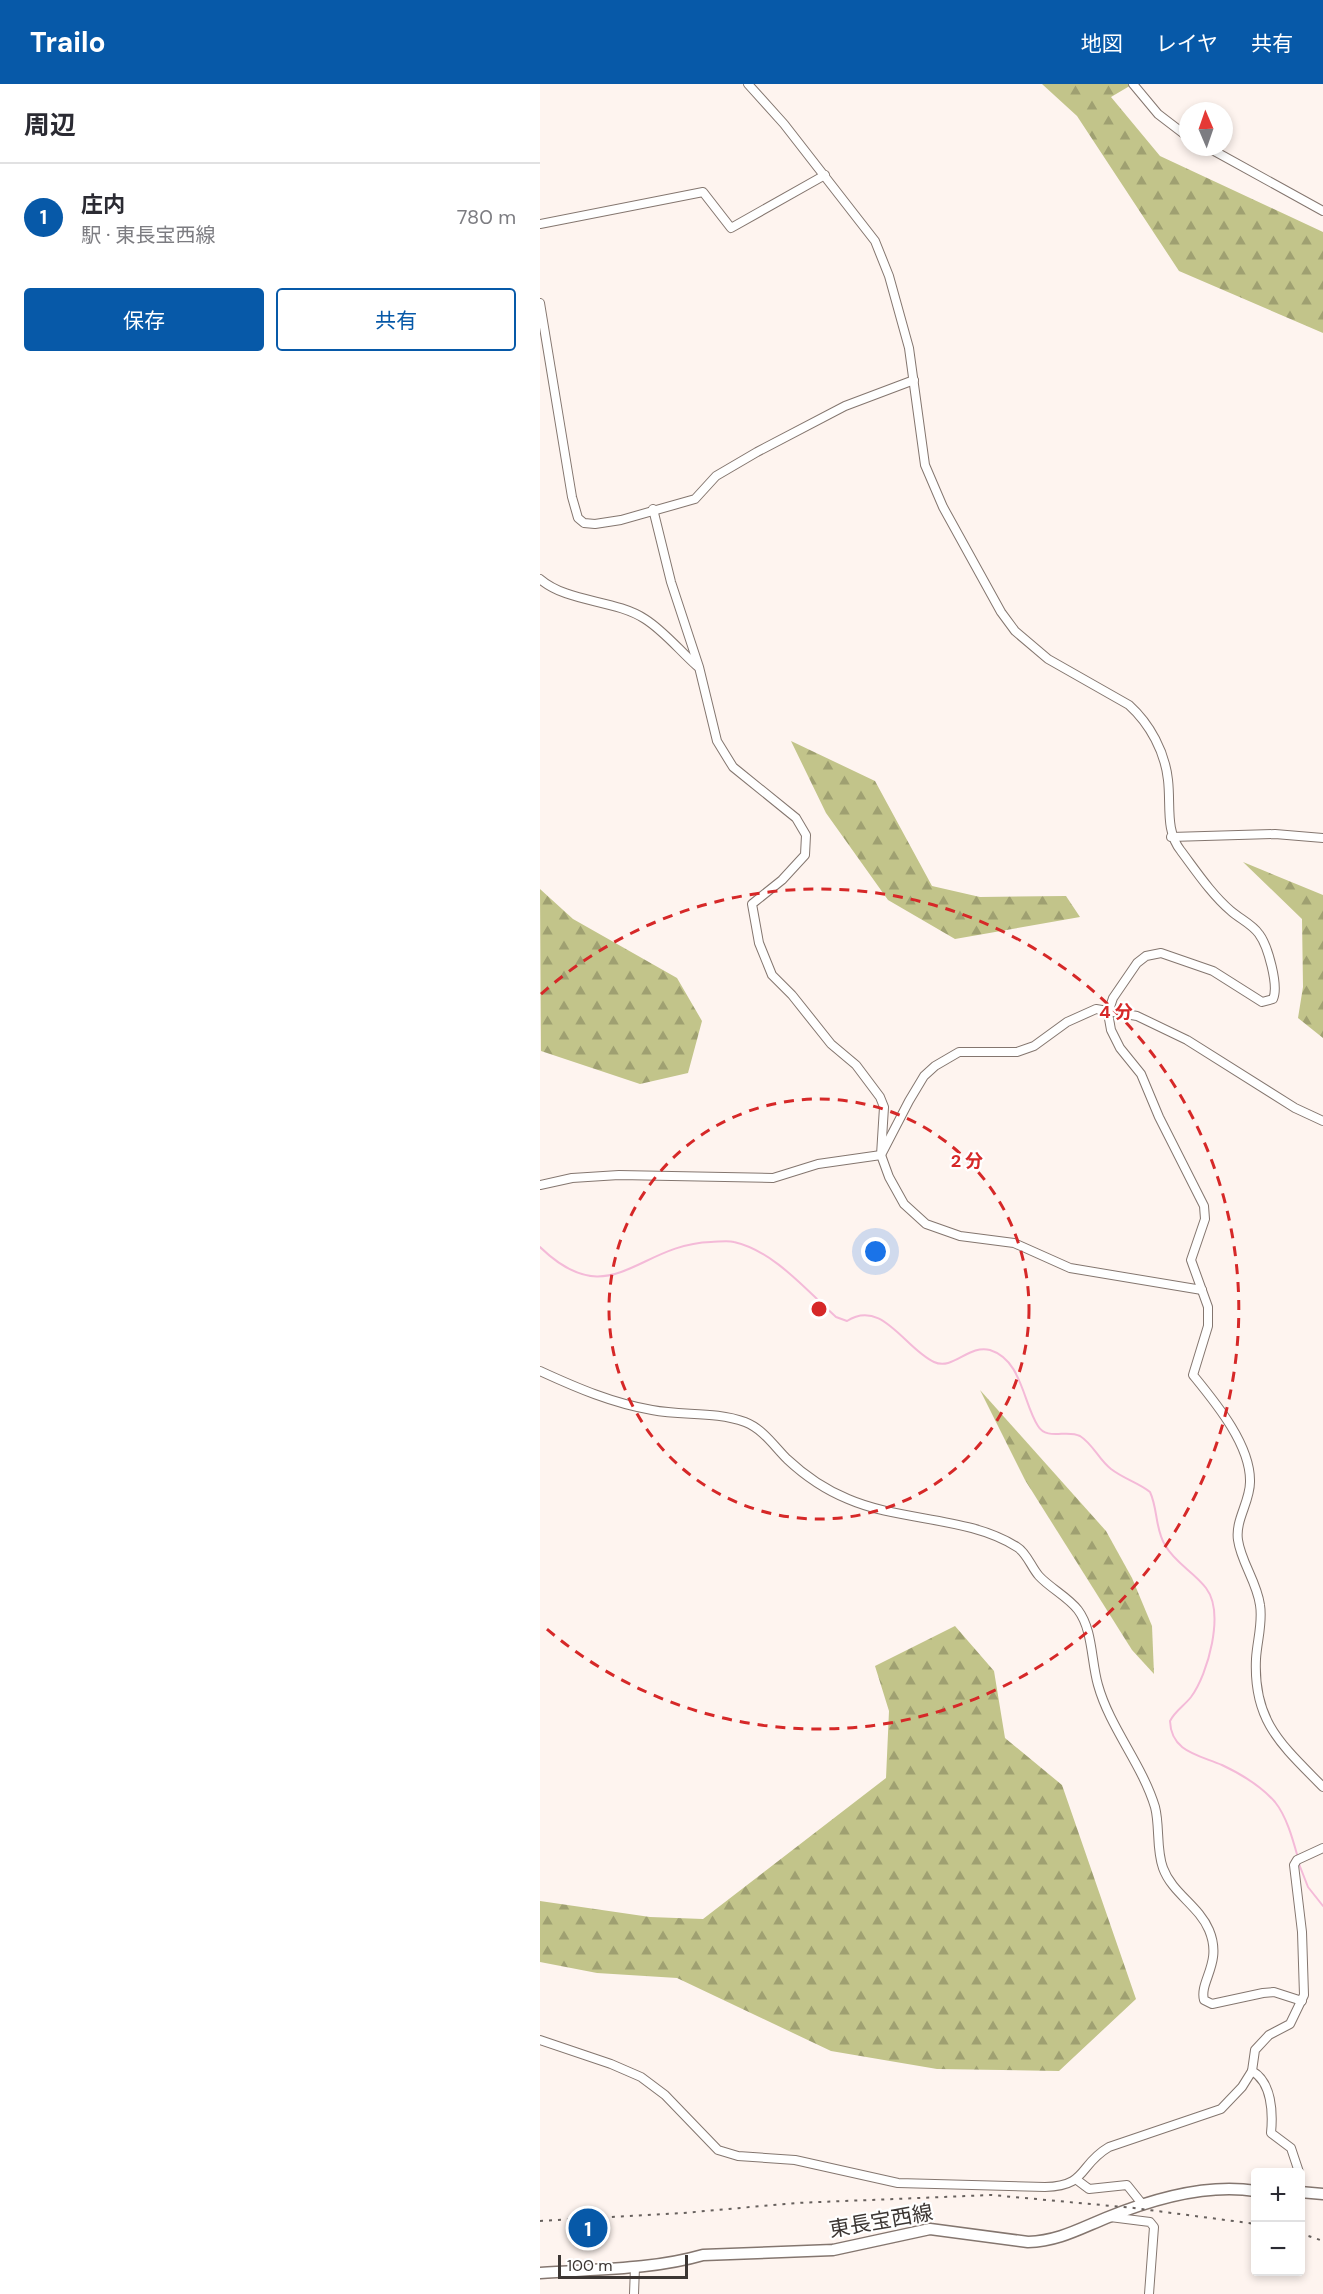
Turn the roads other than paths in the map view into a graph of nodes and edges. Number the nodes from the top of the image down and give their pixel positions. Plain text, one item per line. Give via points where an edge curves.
1 (748, 84) edge
2 (1133, 84) edge
3 (1179, 130) edge
4 (1223, 156) edge
5 (825, 175) junction
6 (1323, 211) edge
7 (540, 224) edge
8 (540, 303) edge
9 (914, 380) junction
10 (653, 509) junction
11 (540, 579) edge
12 (699, 667) junction
13 (1171, 837) junction
14 (1323, 838) edge
15 (1108, 1013) junction
16 (1323, 1121) edge
17 (882, 1155) junction
18 (540, 1185) edge
19 (1202, 1290) junction
20 (540, 1371) edge
21 (1323, 1787) edge
22 (1323, 1848) edge
23 (1302, 2001) junction
24 (540, 2040) edge
25 (1252, 2071) junction
26 (1298, 2168) edge
27 (1077, 2180) junction
28 (1251, 2191) edge
29 (1305, 2192) edge
30 (1323, 2194) edge
31 (1143, 2205) junction
32 (1108, 2217) junction
33 (635, 2267) junction
34 (540, 2273) edge
35 (634, 2294) edge
36 (1149, 2294) edge

1 - 5 street
2 - 3 street via 1158,114
4 - 6 street
5 - 7 street via 731,228 703,192
5 - 9 street via 875,241 902,316
8 - 10 street via 578,519 595,524
9 - 10 street via 845,406 757,452 716,476 695,499
9 - 13 street via 925,465 976,569 1001,612 1036,651 1140,715 1162,754 1168,778
10 - 12 street via 670,582
11 - 12 street via 645,619
12 - 17 street via 717,741 733,766 796,818 806,835 805,855 752,904 759,943 771,975 831,1044 856,1065 880,1097 884,1107
13 - 14 street via 1275,834
13 - 15 street via 1229,910 1261,936 1276,993 1273,999 1262,1002 1213,971 1161,953 1137,963 1113,998
15 - 16 street via 1137,1016 1187,1040 1295,1108
15 - 17 street via 1096,1009 1080,1015 1034,1046 1017,1052 959,1052 935,1066 909,1101
15 - 19 street via 1111,1030 1120,1048 1142,1074 1204,1206 1205,1219 1191,1260
17 - 18 street via 818,1164 773,1178 619,1175
17 - 19 street via 904,1204 926,1224 960,1236 1014,1244 1070,1268
19 - 21 street via 1208,1307 1208,1326 1193,1375 1227,1418 1247,1463 1250,1483 1238,1535 1260,1604 1256,1686 1259,1704 1275,1735
20 - 23 street via 593,1396 654,1410 746,1422 789,1461 848,1499 891,1514 966,1527 1021,1549 1037,1574 1078,1609 1105,1705 1156,1810 1162,1868 1209,1930 1213,1966 1202,1991 1204,2000 1212,2004 1274,1992
22 - 23 street via 1294,1865 1302,1932
23 - 25 street via 1290,2025 1269,2035 1256,2050
24 - 27 street via 641,2078 665,2095 718,2150 738,2156 795,2160 898,2183 1057,2187
25 - 26 street via 1259,2075 1269,2097 1271,2133 1291,2148
25 - 27 street via 1221,2109 1109,2147 1094,2157
27 - 31 street via 1089,2189 1127,2185
28 - 31 main road, 東長宝西線 via 1198,2190
29 - 30 main road
31 - 32 main road, 東長宝西線
32 - 33 main road, 東長宝西線 via 1069,2235 1041,2242 930,2229 833,2250 703,2255
32 - 36 street via 1150,2222 1154,2227
33 - 34 main road, 東長宝西線
33 - 35 street

